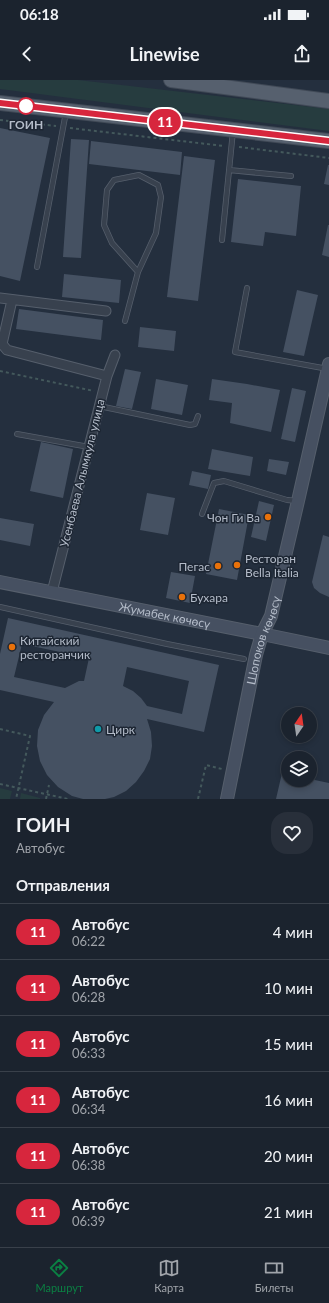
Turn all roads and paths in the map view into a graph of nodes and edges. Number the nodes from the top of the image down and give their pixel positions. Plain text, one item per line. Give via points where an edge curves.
1 (171, 80) edge
2 (329, 101) edge
3 (0, 102) edge
4 (66, 110) junction
5 (0, 120) edge
6 (62, 127) junction
7 (233, 130) junction
8 (329, 141) edge
9 (231, 146) junction
10 (329, 158) edge
11 (229, 170) junction
12 (291, 176) dead end
13 (222, 240) dead end
14 (37, 267) dead end
15 (138, 272) junction
16 (247, 288) dead end
17 (0, 298) edge
18 (12, 300) junction
19 (106, 311) dead end
20 (125, 321) dead end
21 (115, 355) dead end
22 (328, 366) edge
23 (0, 371) edge
24 (107, 376) junction
25 (103, 393) junction
26 (99, 406) junction
27 (198, 416) dead end
28 (17, 434) dead end
29 (89, 447) junction
30 (298, 501) junction
31 (202, 514) dead end
32 (0, 583) edge
33 (52, 592) junction
34 (0, 607) edge
35 (262, 634) junction
36 (329, 648) edge
37 (244, 659) dead end
38 (0, 729) edge
39 (223, 770) dead end
40 (0, 784) edge
41 (49, 786) dead end
42 (18, 788) junction
43 (47, 794) junction
44 (16, 799) edge
45 (46, 799) edge
46 (68, 799) edge
47 (198, 799) edge
48 (227, 799) edge

1 - 2 main road
3 - 4 main road
4 - 6 lane
4 - 7 main road
5 - 6 path
6 - 9 path
6 - 14 lane
7 - 8 main road
7 - 9 lane
9 - 10 path
9 - 11 lane
11 - 12 lane
11 - 13 lane
15 - 15 lane via 156,233 162,197 158,185 139,175 114,180 107,190 104,225 112,243
15 - 20 lane
16 - 22 lane via 236,352
17 - 18 street
18 - 19 street
18 - 24 street via 2,344 7,350
21 - 24 street, Усенбаева Алымкула улица
22 - 30 street, Шопоков көчөсү
23 - 25 path
24 - 25 street, Усенбаева Алымкула улица
25 - 26 street, Усенбаева Алымкула улица
26 - 27 lane via 190,425 195,424
26 - 29 street, Усенбаева Алымкула улица
28 - 29 lane
29 - 33 street, Усенбаева Алымкула улица
30 - 31 lane via 224,481 214,483
30 - 35 street, Шопоков көчөсү via 271,616
32 - 33 street, Жумабек көчөсү
33 - 35 street, Жумабек көчөсү
34 - 37 lane
35 - 36 street, Жумабек көчөсү
35 - 48 street, Шопоков көчөсү
38 - 42 path via 30,736
39 - 47 path via 206,765
40 - 42 path
41 - 43 path
42 - 43 path
42 - 44 path
43 - 45 path
43 - 46 path

